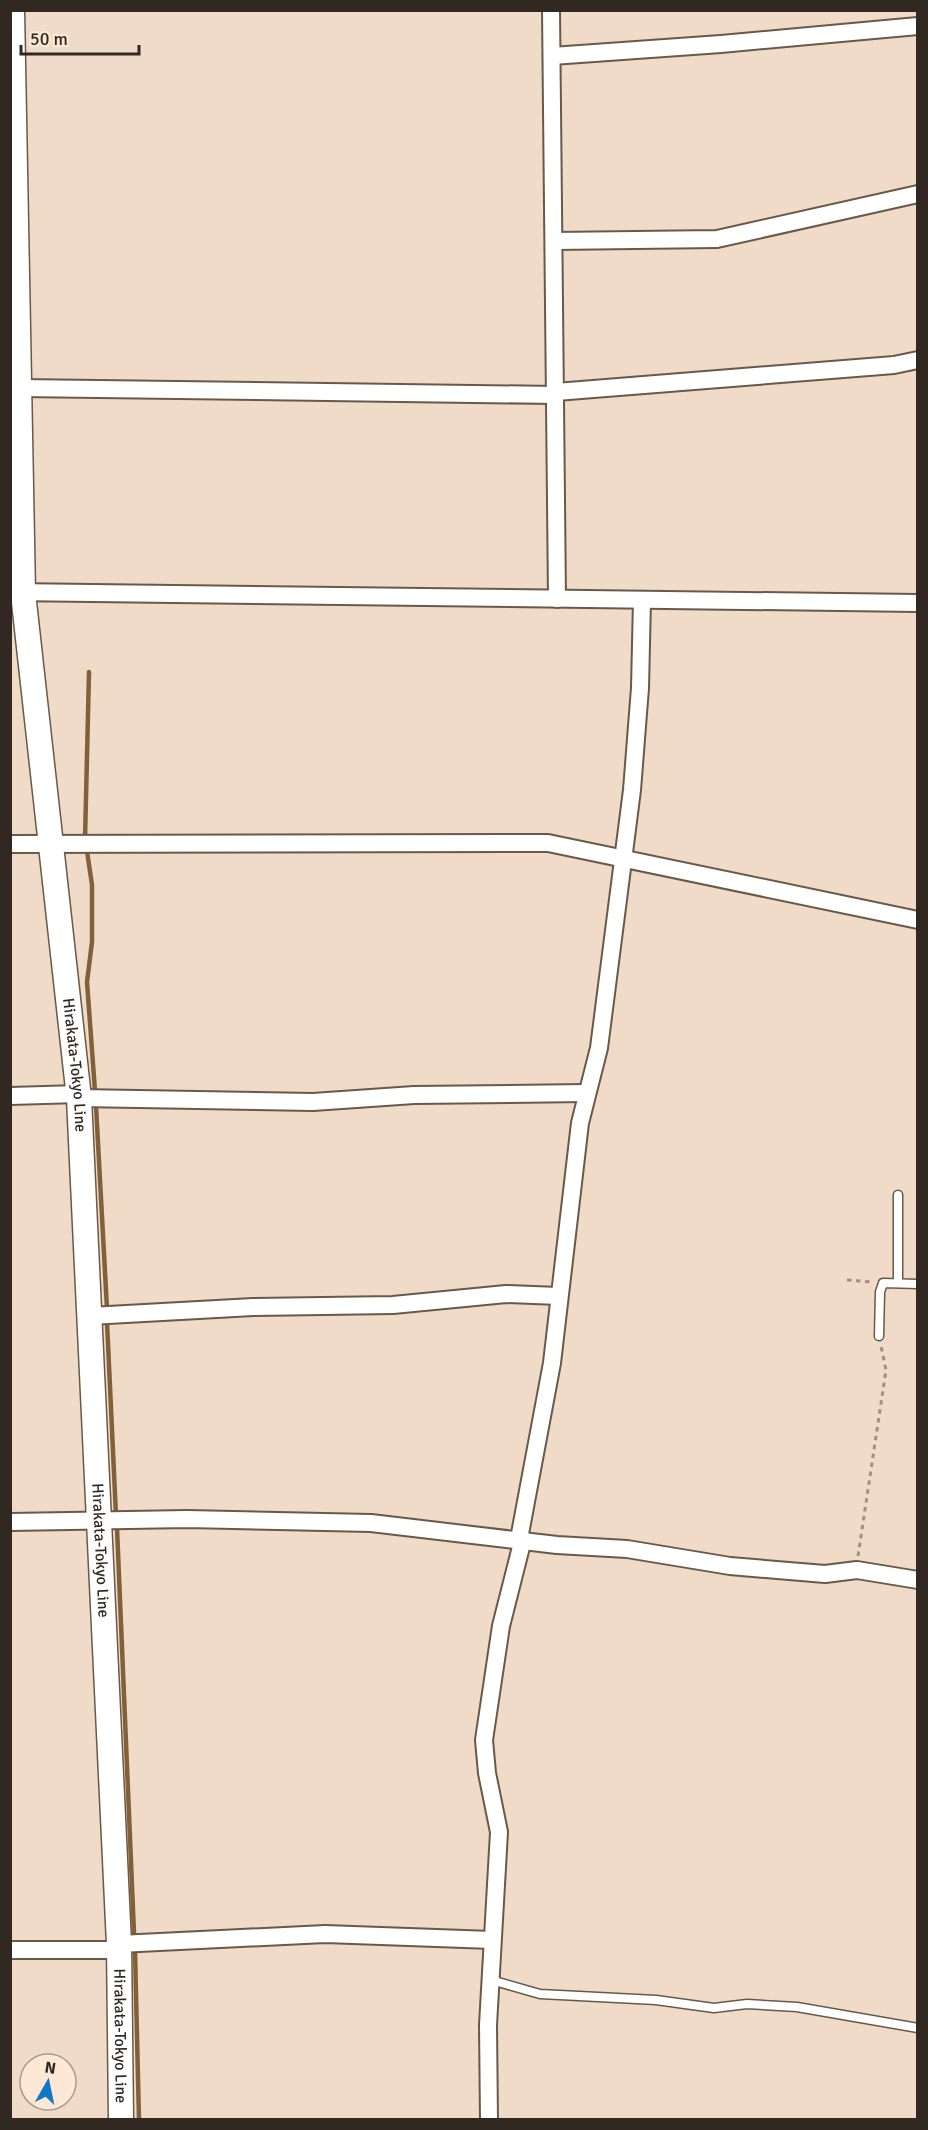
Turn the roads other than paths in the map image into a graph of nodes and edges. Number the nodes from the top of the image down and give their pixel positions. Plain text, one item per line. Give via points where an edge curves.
1 (12, 10) edge
2 (551, 10) edge
3 (918, 26) edge
4 (552, 56) junction
5 (918, 194) edge
6 (554, 241) junction
7 (14, 249) edge
8 (918, 360) edge
9 (19, 388) junction
10 (556, 393) junction
11 (17, 592) edge
12 (557, 599) junction
13 (642, 600) junction
14 (918, 603) edge
15 (10, 844) edge
16 (51, 845) junction
17 (624, 858) junction
18 (918, 920) edge
19 (586, 1093) junction
20 (10, 1096) edge
21 (79, 1096) junction
22 (898, 1195) dead end
23 (898, 1282) junction
24 (918, 1284) edge
25 (560, 1296) junction
26 (90, 1316) junction
27 (879, 1336) road end
28 (98, 1521) junction
29 (10, 1522) edge
30 (521, 1539) junction
31 (918, 1580) edge
32 (492, 1940) junction
33 (119, 1947) junction
34 (10, 1950) edge
35 (491, 1980) junction
36 (918, 2028) edge
37 (121, 2120) edge
38 (489, 2120) edge

1 - 7 main road, Hirakata-Tokyo Line
2 - 4 street
3 - 4 street
4 - 6 street
5 - 6 street via 717,239
6 - 10 street
7 - 9 main road, Hirakata-Tokyo Line
8 - 10 street
9 - 10 street
9 - 11 main road, Hirakata-Tokyo Line
10 - 12 street
11 - 12 street
11 - 16 main road, Hirakata-Tokyo Line
12 - 13 street
13 - 14 street
13 - 17 street via 640,688
15 - 16 street
16 - 17 street via 529,842 561,844
16 - 21 main road, Hirakata-Tokyo Line
17 - 18 street
17 - 19 street via 599,1048
19 - 21 street via 414,1095 313,1102
19 - 25 street
20 - 21 street
21 - 26 main road, Hirakata-Tokyo Line
22 - 23 lane
23 - 24 lane
23 - 27 lane via 883,1283
25 - 26 street via 506,1294 393,1305 253,1306
25 - 30 street
26 - 28 main road, Hirakata-Tokyo Line
28 - 29 street
28 - 30 street via 371,1523
28 - 33 main road, Hirakata-Tokyo Line
30 - 31 street via 627,1549 730,1566 825,1574 857,1570
30 - 32 street via 501,1626 484,1740 486,1773 499,1832
32 - 33 street via 325,1934
32 - 35 street
33 - 34 street
33 - 37 main road, Hirakata-Tokyo Line
35 - 36 lane via 540,1994 656,2000 714,2008 747,2004 797,2007
35 - 38 street

